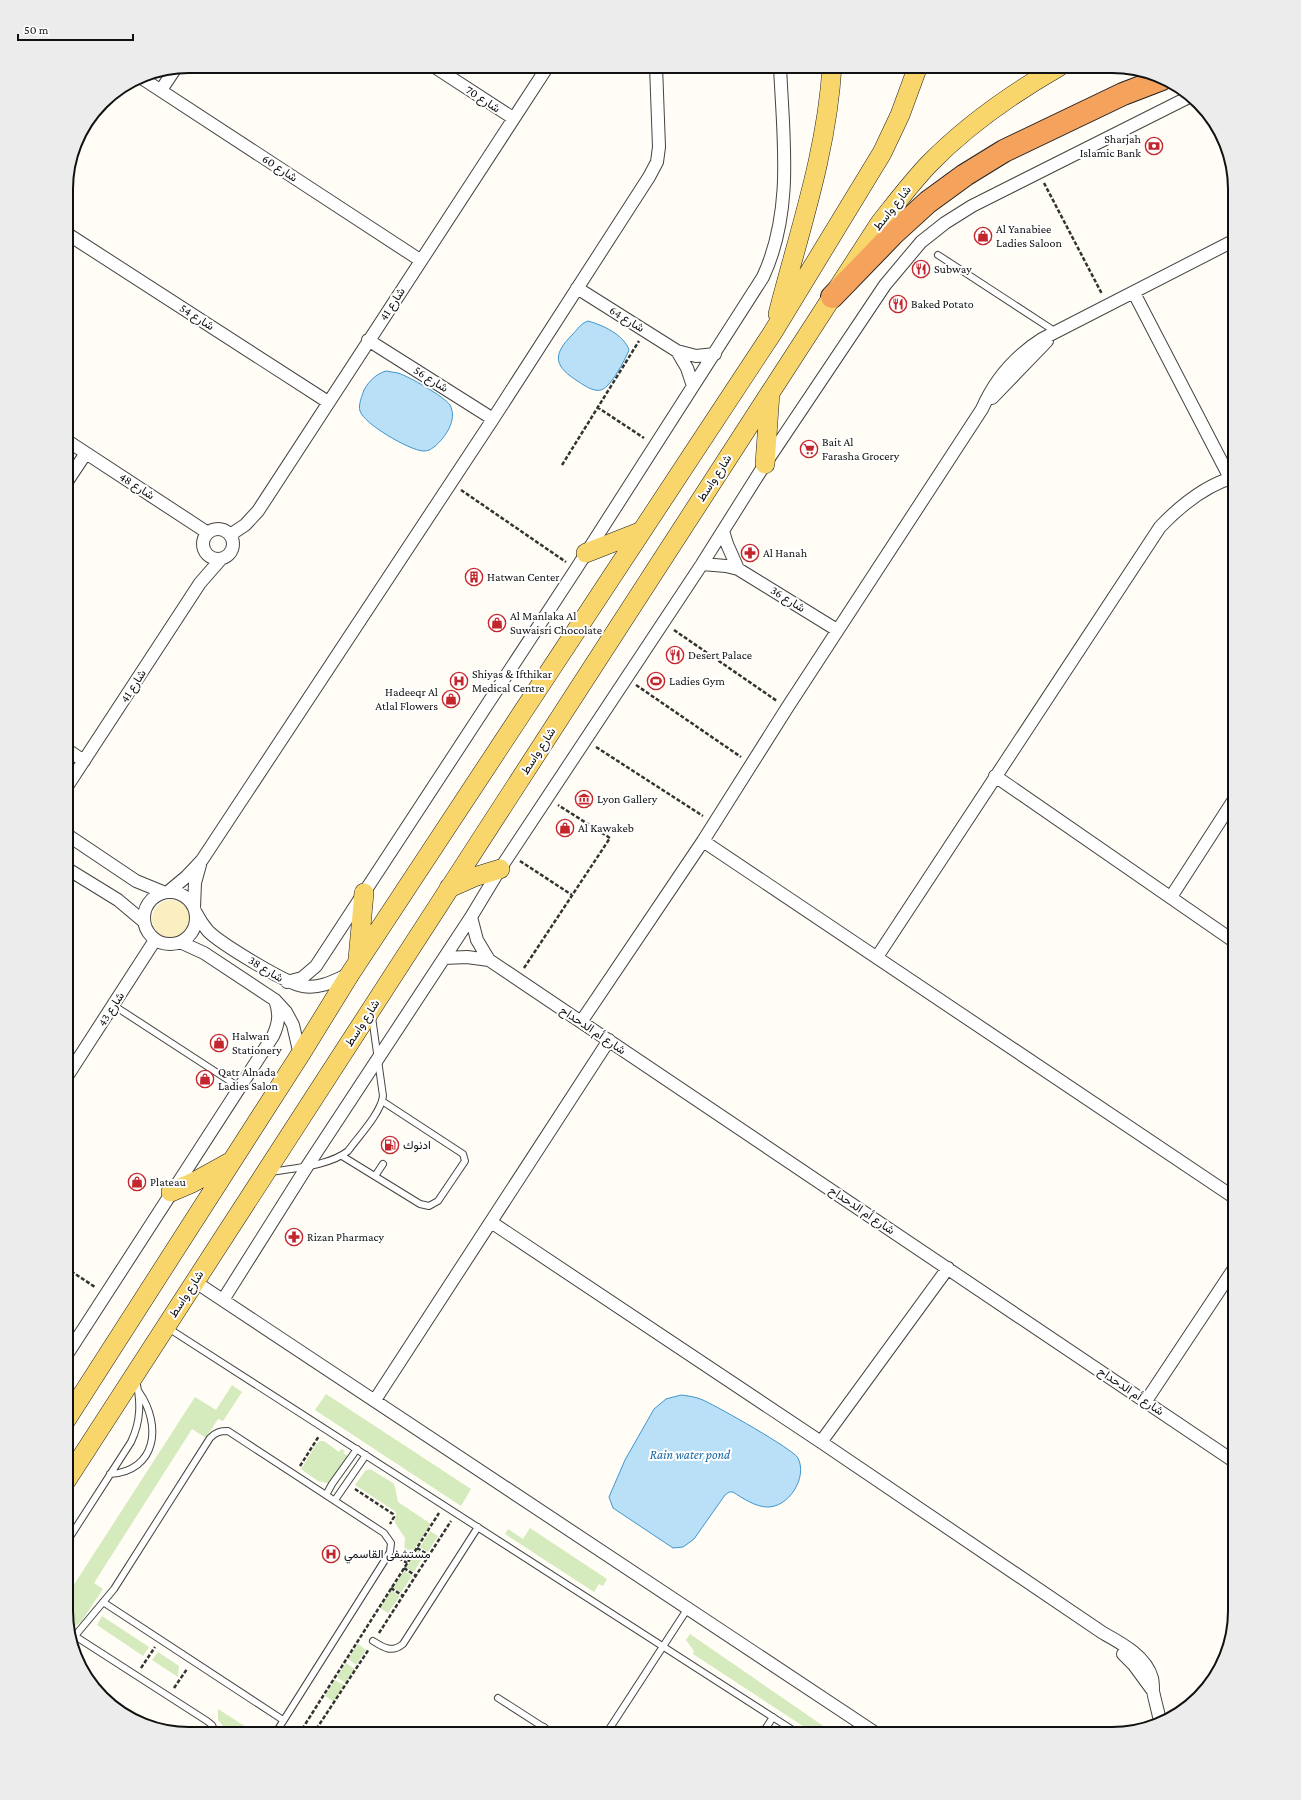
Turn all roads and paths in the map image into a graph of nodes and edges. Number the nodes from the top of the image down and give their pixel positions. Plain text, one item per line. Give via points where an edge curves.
1 (444, 73) edge
2 (543, 73) edge
3 (656, 73) edge
4 (780, 73) edge
5 (831, 73) edge
6 (915, 73) edge
7 (1048, 73) edge
8 (171, 74) edge
9 (146, 81) edge
10 (1156, 81) edge
11 (161, 90) junction
12 (1185, 99) edge
13 (513, 118) junction
14 (1038, 172) junction
15 (73, 238) edge
16 (1228, 243) edge
17 (938, 256) dead end
18 (420, 260) junction
19 (577, 288) junction
20 (1134, 293) junction
21 (832, 297) junction
22 (1108, 306) junction
23 (645, 331) junction
24 (774, 332) junction
25 (1056, 332) junction
26 (368, 340) junction
27 (677, 351) junction
28 (715, 354) junction
29 (693, 386) junction
30 (770, 392) junction
31 (328, 402) junction
32 (598, 407) junction
33 (493, 419) junction
34 (73, 445) edge
35 (655, 446) junction
36 (86, 453) junction
37 (562, 464) dead end
38 (765, 464) junction
39 (1228, 469) edge
40 (73, 472) edge
41 (1228, 480) edge
42 (450, 483) junction
43 (723, 530) junction
44 (642, 531) junction
45 (208, 533) junction
46 (230, 535) junction
47 (205, 552) junction
48 (586, 553) junction
49 (221, 559) junction
50 (702, 564) junction
51 (576, 569) junction
52 (738, 569) junction
53 (200, 584) junction
54 (662, 622) junction
55 (837, 630) junction
56 (626, 678) junction
57 (787, 708) junction
58 (585, 741) junction
59 (73, 754) edge
60 (84, 761) junction
61 (752, 764) junction
62 (995, 776) junction
63 (73, 778) edge
64 (547, 798) junction
65 (1228, 809) edge
66 (714, 823) junction
67 (73, 839) edge
68 (703, 841) junction
69 (202, 860) junction
70 (505, 862) junction
71 (73, 872) edge
72 (449, 888) junction
73 (165, 892) junction
74 (364, 893) junction
75 (572, 895) junction
76 (1171, 897) junction
77 (195, 910) junction
78 (471, 917) junction
79 (143, 921) junction
80 (1228, 937) edge
81 (155, 940) junction
82 (180, 942) junction
83 (877, 957) junction
84 (444, 958) junction
85 (489, 960) junction
86 (354, 968) junction
87 (517, 978) junction
88 (287, 982) junction
89 (275, 1000) junction
90 (113, 1005) junction
91 (371, 1010) junction
92 (581, 1022) junction
93 (609, 1040) junction
94 (300, 1055) junction
95 (378, 1060) junction
96 (73, 1067) edge
97 (239, 1087) junction
98 (382, 1101) junction
99 (342, 1156) junction
100 (233, 1160) junction
101 (383, 1164) dead end
102 (308, 1165) junction
103 (265, 1173) junction
104 (375, 1176) junction
105 (171, 1192) junction
106 (1228, 1193) edge
107 (490, 1222) junction
108 (948, 1268) junction
109 (73, 1273) edge
110 (1228, 1278) edge
111 (194, 1281) junction
112 (106, 1294) junction
113 (223, 1300) junction
114 (166, 1326) junction
115 (73, 1345) edge
116 (135, 1373) junction
117 (139, 1392) junction
118 (375, 1400) junction
119 (1146, 1402) junction
120 (73, 1409) edge
121 (325, 1428) junction
122 (821, 1442) junction
123 (357, 1449) junction
124 (366, 1455) junction
125 (1228, 1457) edge
126 (73, 1470) edge
127 (110, 1474) junction
128 (295, 1474) junction
129 (346, 1484) junction
130 (326, 1495) junction
131 (334, 1500) junction
132 (444, 1505) junction
133 (456, 1514) junction
134 (478, 1527) junction
135 (73, 1532) edge
136 (384, 1533) junction
137 (417, 1548) junction
138 (429, 1555) junction
139 (404, 1568) junction
140 (416, 1576) junction
141 (391, 1588) junction
142 (403, 1596) junction
143 (103, 1602) junction
144 (688, 1608) junction
145 (76, 1634) edge
146 (76, 1638) edge
147 (161, 1639) junction
148 (373, 1641) junction
149 (663, 1647) junction
150 (193, 1660) junction
151 (136, 1675) junction
152 (168, 1696) junction
153 (498, 1698) dead end
154 (772, 1717) junction
155 (1159, 1717) edge
156 (283, 1720) junction
157 (213, 1727) edge
158 (279, 1727) edge
159 (303, 1727) edge
160 (318, 1727) edge
161 (544, 1727) edge
162 (611, 1727) edge
163 (766, 1727) edge
164 (788, 1727) edge
165 (866, 1727) edge

1 - 13 street, شارع 70
2 - 13 street, شارع 41
3 - 19 street via 659,132 656,162 649,177
4 - 28 street via 785,174 780,227 763,277
5 - 24 main road via 821,153
6 - 24 main road via 882,153
7 - 21 main road, شارع واسط via 1021,89 957,138 929,164 880,223
8 - 11 street
9 - 11 street, شارع 60
10 - 21 highway via 1123,94 1004,151 965,175 928,202 894,233
11 - 18 street, شارع 60
12 - 14 street
13 - 18 street, شارع 41
14 - 22 path
14 - 38 street via 945,223 901,264 871,304
15 - 31 street, شارع 54
16 - 20 street
17 - 25 lane
18 - 26 street, شارع 41
19 - 23 street, شارع 64
19 - 33 street
20 - 22 street
20 - 39 street
21 - 30 main road, شارع واسط
22 - 25 street
23 - 27 street, شارع 64
23 - 32 path
24 - 44 main road
25 - 55 street via 982,409
26 - 31 street, شارع 41
26 - 33 street, شارع 56
27 - 28 street, شارع 64 via 696,356
27 - 29 street, شارع 64 via 687,368
28 - 29 street
29 - 35 street
30 - 38 main road
30 - 72 main road, شارع واسط
31 - 46 street, شارع 41 via 258,511 246,525
32 - 35 path
32 - 37 path
33 - 42 street
34 - 36 street, شارع 48
35 - 48 street
36 - 40 street
36 - 45 street, شارع 48
38 - 43 street
41 - 62 street via 1192,498 1160,527
42 - 51 path
42 - 69 street
43 - 50 street
43 - 52 street via 726,544
44 - 48 main road
44 - 86 main road
45 - 46 street via 219,530
45 - 47 street via 203,542
46 - 49 street via 233,547 229,555
47 - 49 street via 212,558
47 - 53 street, شارع 41
48 - 51 street
49 - 53 street, شارع 41
50 - 52 street, شارع 36
50 - 54 street
51 - 74 street
52 - 55 street, شارع 36
53 - 60 street, شارع 41
54 - 56 street
54 - 57 path
55 - 57 street
56 - 58 street
56 - 61 path
57 - 61 street
58 - 64 street
58 - 66 path
59 - 60 street
60 - 63 street, شارع 41
61 - 66 street
62 - 76 street
62 - 83 street
64 - 70 street
64 - 75 path via 610,838
65 - 76 street
66 - 68 street
67 - 73 street via 136,880
68 - 83 street
68 - 92 street
69 - 73 street via 186,878
69 - 77 street via 194,883
70 - 72 main road
70 - 75 path
70 - 78 street
71 - 79 street via 118,900
72 - 91 main road, شارع واسط
73 - 77 street via 178,893 188,898
73 - 79 street via 156,895 146,906
74 - 86 main road
74 - 88 street via 312,971 302,978
75 - 87 path
76 - 80 street
77 - 82 street via 196,922 193,930
77 - 88 street, شارع 38 via 204,926 216,938
78 - 84 street
78 - 85 street, شارع أم الدحداح via 477,940
79 - 81 street via 147,932
81 - 82 street via 167,944
81 - 90 street, شارع 43
82 - 89 street, شارع 38 via 204,953
83 - 106 street
84 - 85 street, شارع أم الدحداح via 467,956
84 - 95 street
85 - 87 street, شارع أم الدحداح
86 - 88 street, شارع 38 via 330,983 317,987
86 - 94 main road
87 - 92 street, شارع أم الدحداح
89 - 94 street, شارع 38 via 293,1025
89 - 97 street via 278,1008 277,1027
90 - 96 street, شارع 43
90 - 97 lane
91 - 95 lane
91 - 103 main road, شارع واسط
92 - 93 street, شارع أم الدحداح
93 - 107 street
93 - 108 street, شارع أم الدحداح
94 - 100 main road
95 - 98 lane
95 - 102 street
97 - 105 street
98 - 99 lane via 378,1110
98 - 104 lane via 408,1123 460,1152 464,1157 463,1164 438,1201 429,1206 420,1204
99 - 102 lane
99 - 104 lane
100 - 105 main road
100 - 120 main road
101 - 104 lane
102 - 103 lane
102 - 113 street
103 - 111 main road, شارع واسط
105 - 112 street
107 - 118 street
107 - 122 street
108 - 119 street, شارع أم الدحداح
108 - 122 street
109 - 112 path
110 - 119 street
111 - 113 street
111 - 114 main road, شارع واسط
112 - 115 street
113 - 118 street
114 - 116 main road, شارع واسط
114 - 121 lane
116 - 117 lane
116 - 126 main road, شارع واسط
117 - 127 lane via 140,1412 136,1431
117 - 127 lane via 150,1412 153,1434 151,1445 140,1464 131,1470
118 - 144 street
119 - 125 street, شارع أم الدحداح
121 - 123 lane
121 - 128 path
122 - 155 street via 1126,1646 1149,1669
123 - 124 lane
123 - 130 lane
124 - 129 lane
124 - 132 lane
127 - 135 lane
128 - 130 lane
128 - 143 lane via 228,1431 215,1433
129 - 131 lane
129 - 136 path via 394,1515
130 - 131 lane
131 - 136 lane
132 - 133 lane
132 - 137 path
133 - 134 lane
133 - 138 path
134 - 148 lane via 403,1644 388,1650
134 - 149 lane
136 - 156 lane via 392,1543 390,1552
137 - 138 path
137 - 139 path
138 - 140 path
139 - 140 path
139 - 141 path
140 - 142 path
141 - 142 path
141 - 159 path
142 - 148 path
143 - 145 lane
143 - 147 lane
144 - 149 lane
144 - 165 street
146 - 151 lane
147 - 150 lane
147 - 151 path
148 - 160 path
149 - 154 lane
149 - 162 lane
150 - 152 path
150 - 156 lane
151 - 152 lane
152 - 157 lane via 207,1720
153 - 161 lane
154 - 163 lane
154 - 164 lane
156 - 158 lane

